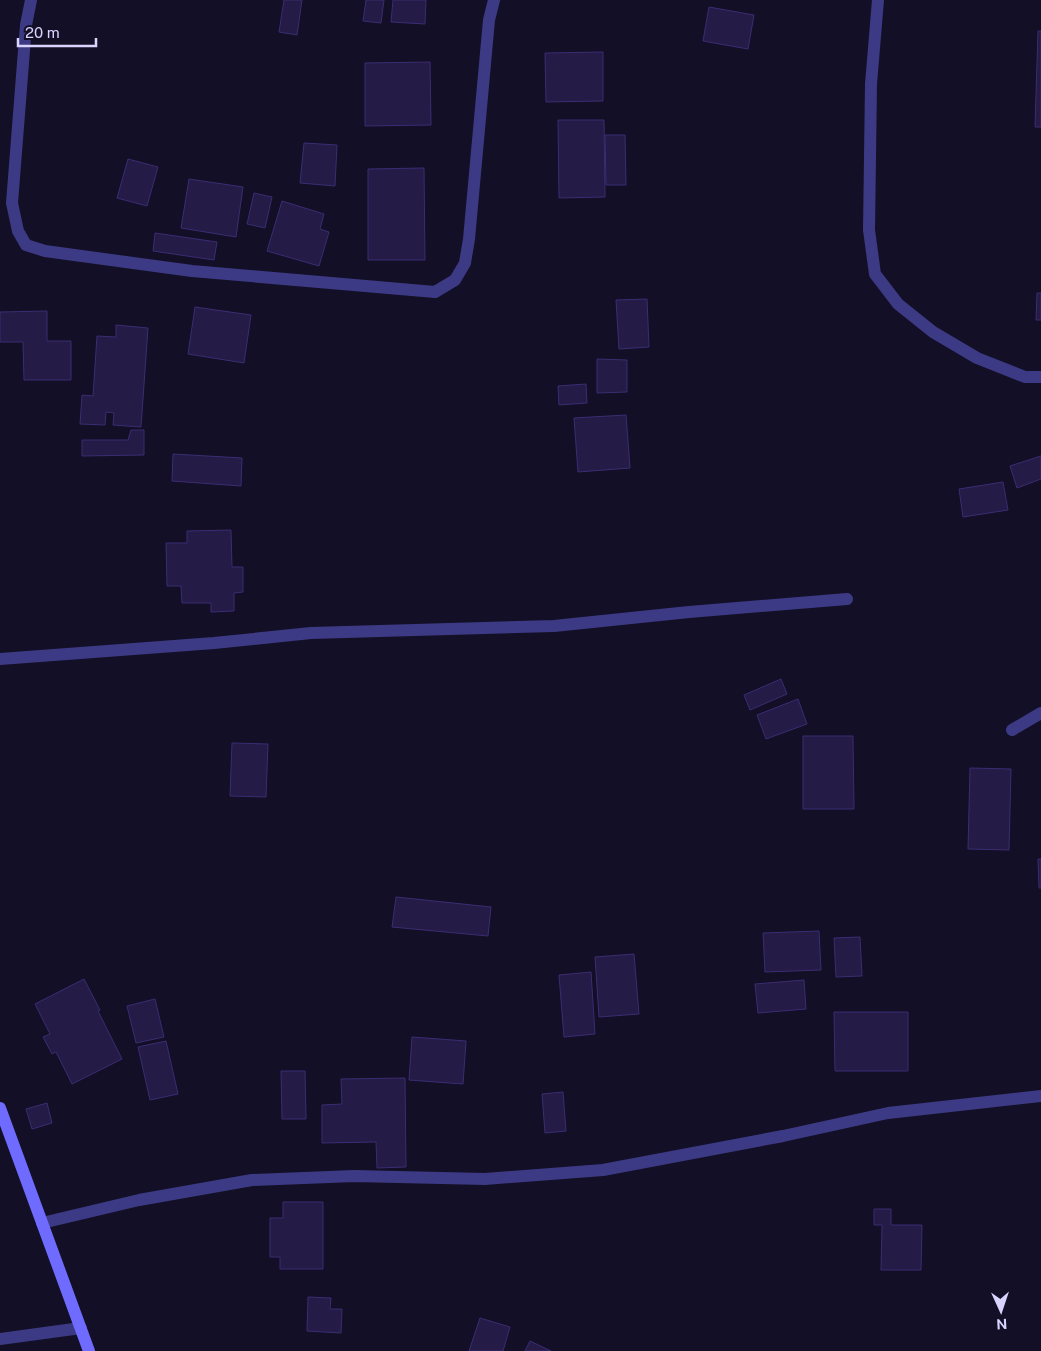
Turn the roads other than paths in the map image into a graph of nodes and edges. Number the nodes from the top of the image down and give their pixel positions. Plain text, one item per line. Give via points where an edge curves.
1 (32, 0) edge
2 (494, 0) edge
3 (878, 0) edge
4 (1041, 377) edge
5 (847, 599) dead end
6 (0, 659) edge
7 (1041, 714) edge
8 (1012, 730) dead end
9 (1041, 1096) edge
10 (0, 1108) edge
11 (42, 1223) junction
12 (81, 1328) junction
13 (0, 1339) edge
14 (89, 1351) edge

1 - 2 street via 26,25 12,203 18,231 26,245 192,271 435,292 455,280 465,263 489,20
3 - 4 street via 871,84 869,230 875,274 898,304 933,332 977,358 1025,377
5 - 6 street via 554,626 311,633
7 - 8 street
9 - 11 street via 888,1113 603,1170 485,1179 354,1176 252,1180 139,1200
10 - 11 main road
11 - 12 main road
12 - 13 street
12 - 14 main road

